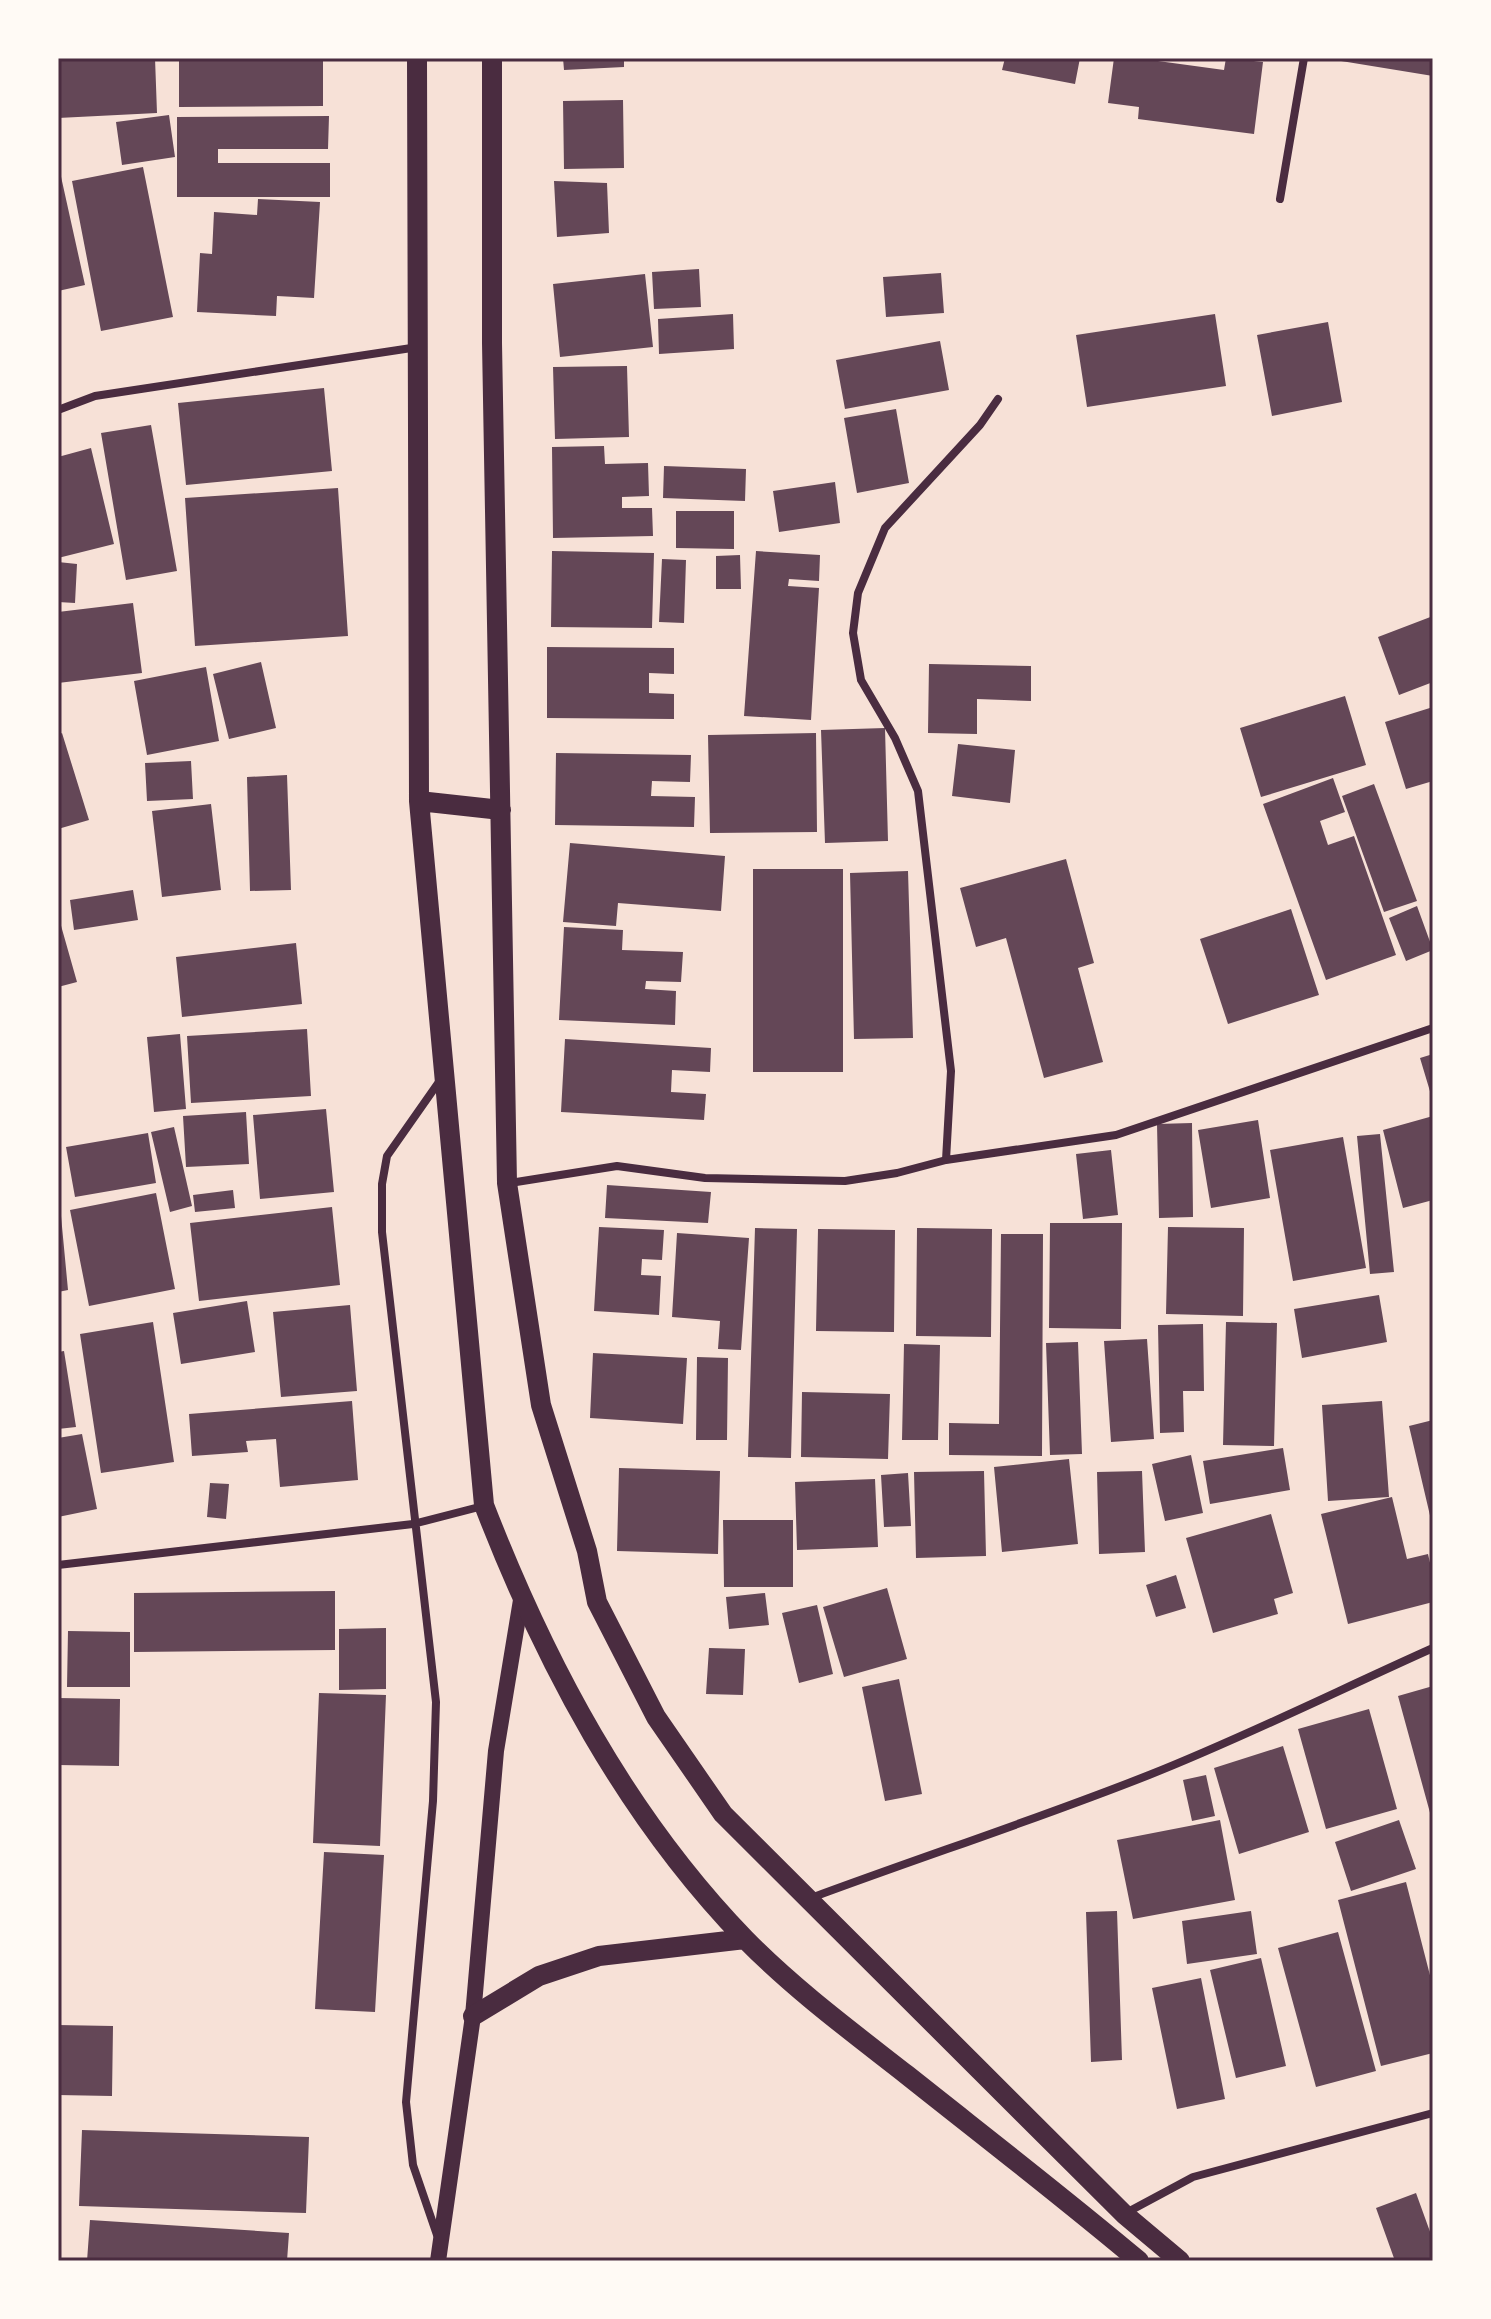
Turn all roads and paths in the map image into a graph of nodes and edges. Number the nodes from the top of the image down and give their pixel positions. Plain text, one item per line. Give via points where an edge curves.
1 (417, 58) edge
2 (492, 58) edge
3 (1304, 58) edge
4 (1280, 199) dead end
5 (419, 347) junction
6 (998, 399) dead end
7 (58, 410) edge
8 (419, 801) junction
9 (501, 810) junction
10 (1433, 1028) edge
11 (444, 1075) junction
12 (946, 1160) junction
13 (507, 1183) junction
14 (484, 1505) junction
15 (413, 1524) junction
16 (58, 1565) edge
17 (521, 1600) junction
18 (1433, 1648) edge
19 (807, 1900) junction
20 (745, 1939) junction
21 (473, 2016) junction
22 (1433, 2113) edge
23 (1124, 2214) junction
24 (440, 2242) junction
25 (438, 2261) edge
26 (1139, 2261) edge
27 (1180, 2261) edge

1 - 5 main road
2 - 9 main road
3 - 4 street
5 - 7 street via 95,396
5 - 8 main road
6 - 12 street via 930,483 885,528 858,593 853,633 861,680 918,791 951,1071
8 - 9 main road
8 - 11 main road
9 - 13 main road
10 - 12 street via 1116,1135
11 - 14 main road
11 - 15 street via 387,1156 382,1184 382,1232
12 - 13 street via 845,1181 705,1178 617,1166
13 - 19 main road via 541,1405 587,1551 597,1602 656,1717 723,1814
14 - 15 street
14 - 17 main road
15 - 16 street
15 - 24 street via 436,1702 433,1801 406,2102 413,2165
17 - 20 main road via 631,1797
17 - 21 main road via 496,1751
18 - 19 street via 1149,1775
19 - 23 main road
20 - 21 main road via 599,1956 539,1976
20 - 26 main road via 842,2025
21 - 24 main road
22 - 23 street via 1193,2177
23 - 27 main road
24 - 25 main road

